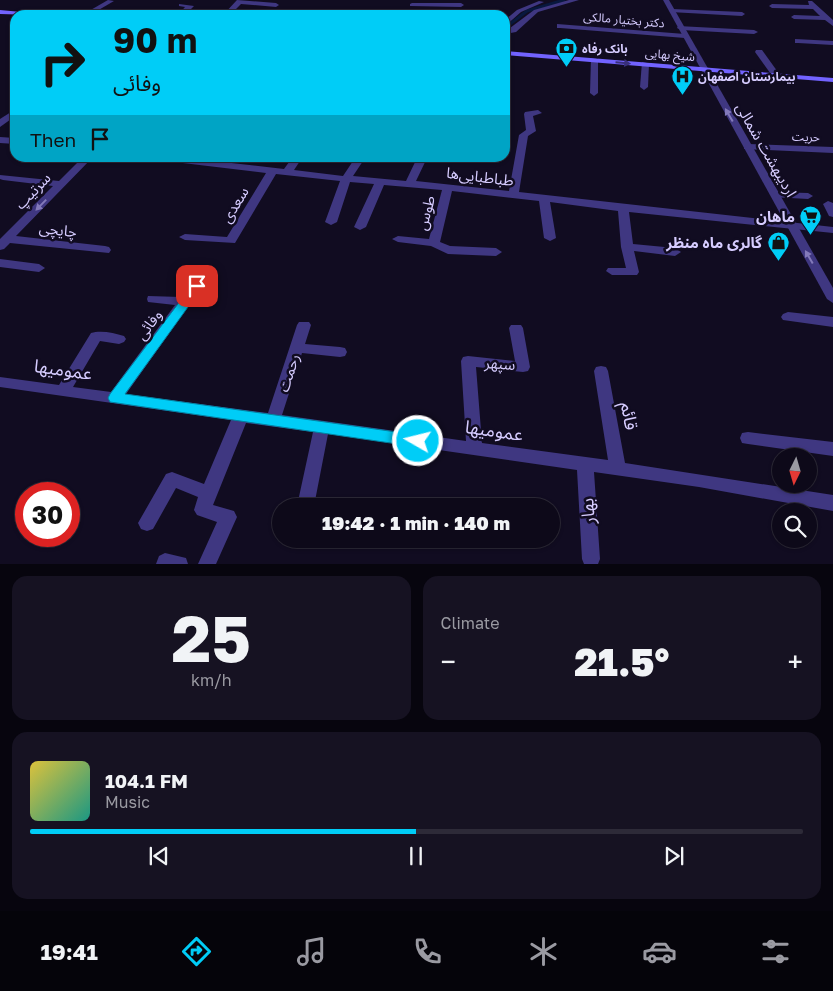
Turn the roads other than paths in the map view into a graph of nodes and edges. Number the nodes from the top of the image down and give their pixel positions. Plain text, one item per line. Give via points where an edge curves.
1 (550, 0) edge
2 (576, 0) edge
3 (666, 0) edge
4 (777, 0) edge
5 (808, 0) edge
6 (111, 1) dead end
7 (240, 1) edge
8 (412, 4) dead end
9 (434, 4) junction
10 (181, 5) dead end
11 (276, 5) dead end
12 (461, 5) dead end
13 (772, 6) dead end
14 (784, 6) junction
15 (815, 7) junction
16 (94, 10) edge
17 (187, 10) edge
18 (231, 10) edge
19 (434, 10) edge
20 (672, 11) junction
21 (742, 14) dead end
22 (794, 17) dead end
23 (510, 19) edge
24 (831, 22) edge
25 (560, 26) dead end
26 (681, 28) junction
27 (510, 31) edge
28 (754, 32) dead end
29 (686, 36) junction
30 (798, 41) dead end
31 (833, 43) edge
32 (759, 52) dead end
33 (510, 53) edge
34 (594, 60) junction
35 (645, 64) junction
36 (703, 69) junction
37 (776, 75) junction
38 (833, 80) edge
39 (644, 87) dead end
40 (594, 93) dead end
41 (538, 113) dead end
42 (10, 116) edge
43 (0, 124) edge
44 (747, 147) junction
45 (833, 150) edge
46 (83, 162) edge
47 (223, 162) edge
48 (294, 162) edge
49 (357, 162) edge
50 (420, 162) edge
51 (273, 170) junction
52 (287, 172) junction
53 (2, 177) dead end
54 (346, 179) junction
55 (380, 182) junction
56 (61, 184) junction
57 (409, 185) junction
58 (448, 187) junction
59 (776, 195) junction
60 (513, 196) junction
61 (808, 196) dead end
62 (544, 199) junction
63 (623, 208) junction
64 (331, 222) dead end
65 (790, 226) junction
66 (360, 227) dead end
67 (833, 230) edge
68 (185, 237) dead end
69 (550, 238) dead end
70 (398, 239) dead end
71 (4, 243) edge
72 (434, 243) junction
73 (627, 247) junction
74 (105, 250) dead end
75 (496, 252) dead end
76 (675, 252) dead end
77 (0, 263) edge
78 (39, 268) dead end
79 (208, 270) dead end
80 (612, 272) dead end
81 (153, 299) dead end
82 (833, 299) edge
83 (185, 302) junction
84 (788, 317) dead end
85 (833, 322) edge
86 (304, 325) dead end
87 (516, 328) dead end
88 (120, 339) dead end
89 (297, 348) junction
90 (340, 352) dead end
91 (601, 371) dead end
92 (0, 382) edge
93 (63, 390) junction
94 (115, 398) junction
95 (241, 416) junction
96 (273, 420) junction
97 (322, 427) junction
98 (748, 438) dead end
99 (475, 449) junction
100 (833, 449) edge
101 (585, 464) junction
102 (618, 468) junction
103 (208, 493) junction
104 (307, 498) edge
105 (833, 503) edge
106 (147, 523) dead end
107 (591, 559) dead end
108 (207, 564) edge

1 - 23 street via 518,12
2 - 27 street via 536,11
3 - 20 street, اردیبهشت شمالی
4 - 14 street
5 - 15 street
6 - 16 street
7 - 11 street
7 - 18 street
8 - 9 street
9 - 12 street
9 - 19 street
10 - 17 street via 191,6
13 - 14 street
14 - 15 street
15 - 24 street
20 - 21 street
20 - 26 street, اردیبهشت شمالی
22 - 24 street
25 - 29 street, دکتر بختیار مالکی
26 - 28 street
26 - 29 street, اردیبهشت شمالی
29 - 36 street, اردیبهشت شمالی
30 - 31 street
32 - 37 street
33 - 34 main road, شیخ بهایی
34 -> 35 main road, شیخ بهایی
34 - 40 street
35 - 36 main road, شیخ بهایی
35 - 39 street
36 - 37 main road, شیخ بهایی
44 -> 36 street, اردیبهشت شمالی
37 - 38 main road, شیخ بهایی
41 - 60 street via 528,114 531,131 524,135
42 - 43 street
44 - 45 street, حریت
44 - 59 street, اردیبهشت شمالی
46 - 56 street, سرتیپ
47 - 51 street, طباطبایی‌ها
48 - 52 street
49 - 54 street
50 - 57 street
51 - 52 street, طباطبایی‌ها
51 - 68 street, سعدی via 231,241
52 - 54 street, طباطبایی‌ها
53 - 56 street
54 - 55 street, طباطبایی‌ها
54 - 64 street
55 - 57 street, طباطبایی‌ها
55 - 66 street
56 -> 71 street, سرتیپ
57 - 58 street, طباطبایی‌ها
58 - 60 street, طباطبایی‌ها
58 - 72 street, طوس
59 - 61 street
59 - 65 street, اردیبهشت شمالی
60 - 62 street, طباطبایی‌ها
62 - 63 street, طباطبایی‌ها
62 - 69 street
63 - 65 street, طباطبایی‌ها
63 - 73 street
65 - 67 street, طباطبایی‌ها
82 -> 65 street, اردیبهشت شمالی
70 - 72 street
71 - 74 street, چایچی
72 - 75 street, طوس via 448,250
73 - 76 street
73 - 80 street via 633,272
77 - 78 street
79 - 83 street, وفائی
81 - 83 street
83 - 94 street, وفائی
84 - 85 street
86 - 89 street, رحمت
87 - 99 street, سپهر via 522,367 468,361
88 - 93 street via 96,336
89 - 90 street
89 - 96 street, رحمت
91 - 102 street, قائم
92 - 93 street, عمومیها
93 - 94 street, عمومیها
94 - 95 street, عمومیها
95 - 96 street, عمومیها
95 - 103 street
96 - 97 street, عمومیها
97 - 99 street, عمومیها
97 - 104 street
98 - 100 street
99 - 101 street, عمومیها
101 - 102 street, عمومیها
101 - 107 street, بهار
102 - 105 street, عمومیها
103 - 106 street via 172,479
103 - 108 street via 203,510 228,516

